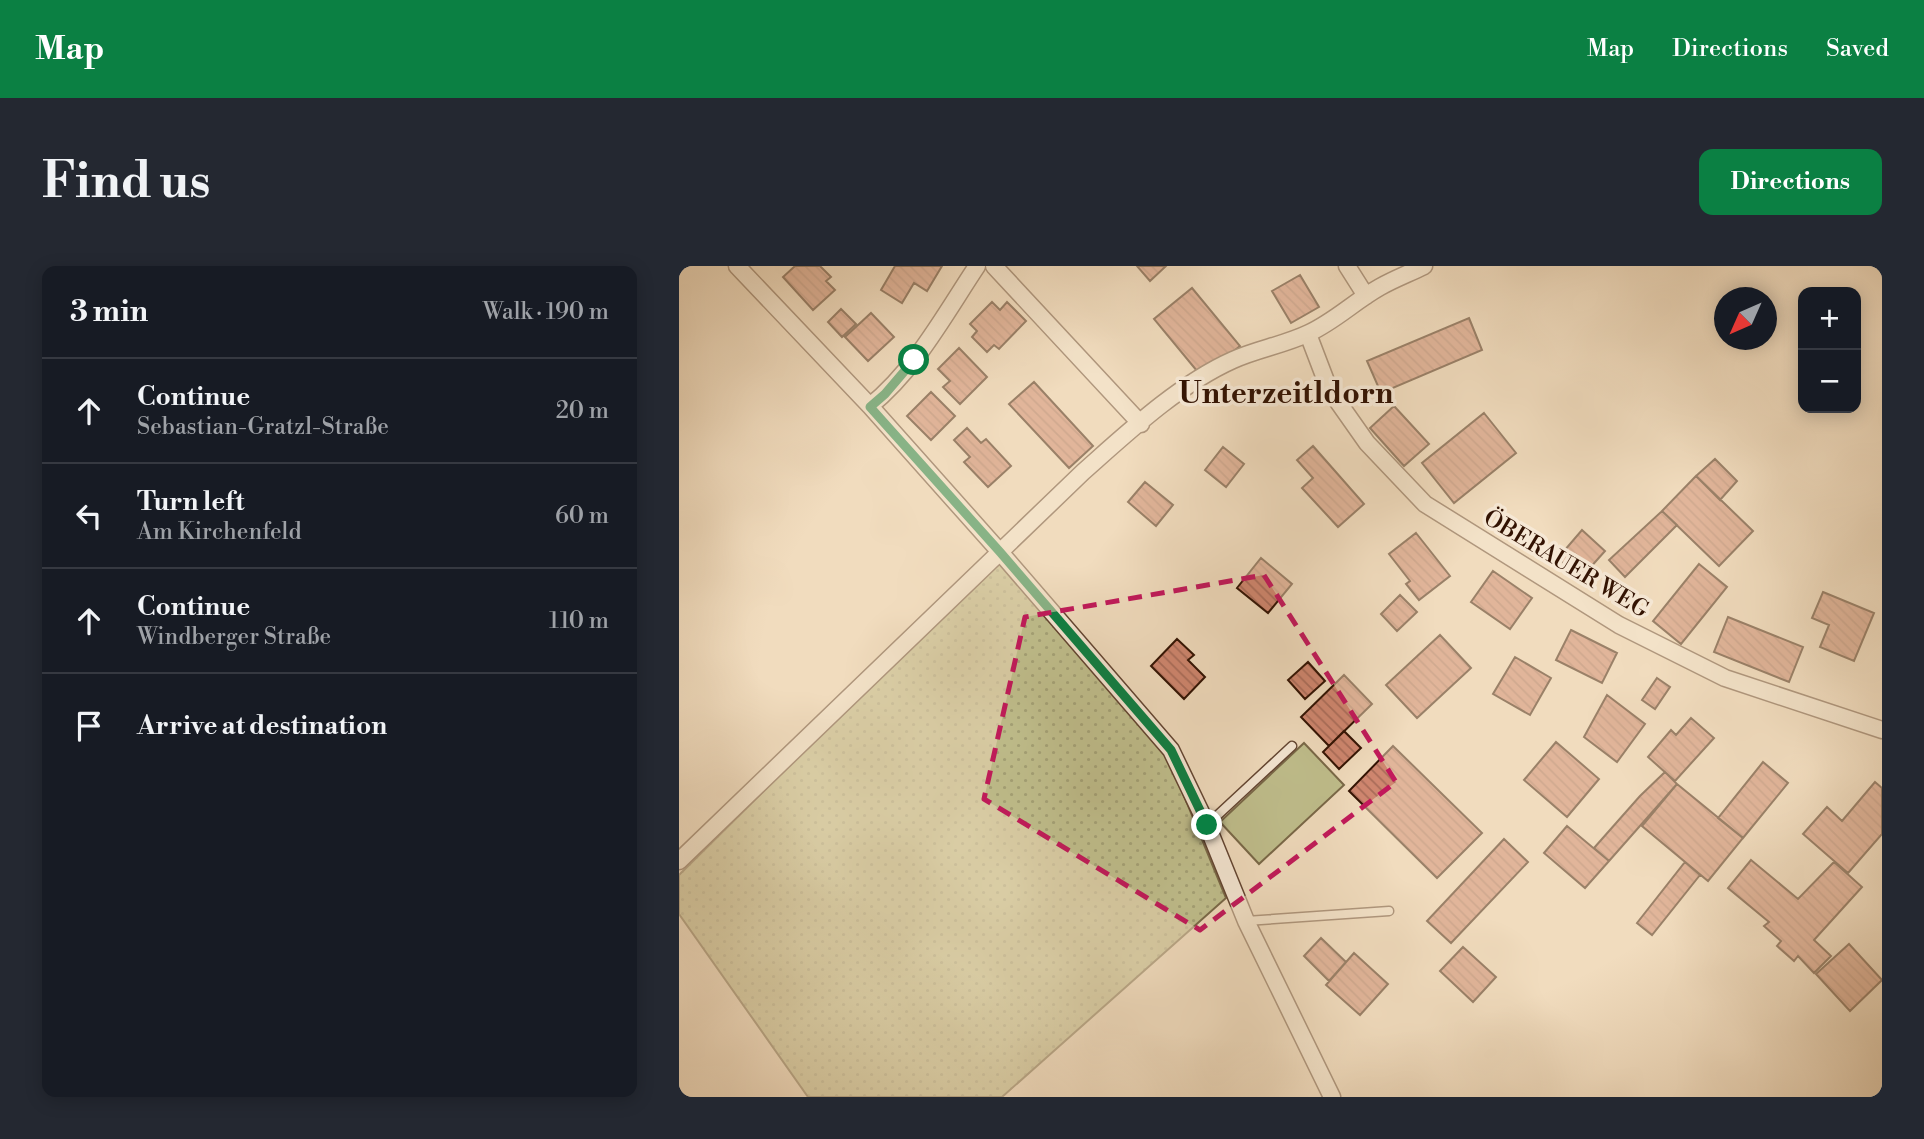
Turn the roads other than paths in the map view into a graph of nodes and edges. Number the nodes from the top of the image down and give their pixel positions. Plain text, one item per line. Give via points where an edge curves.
1 (737, 266) edge
2 (977, 266) edge
3 (994, 266) edge
4 (1347, 266) edge
5 (1424, 266) edge
6 (1366, 296) junction
7 (1308, 334) junction
8 (870, 407) junction
9 (1140, 424) junction
10 (1000, 552) junction
11 (1882, 730) edge
12 (1292, 746) dead end
13 (1207, 825) junction
14 (679, 861) edge
15 (1389, 911) dead end
16 (1246, 921) junction
17 (1332, 1097) edge

1 - 8 street
2 - 8 street via 914,360
3 - 9 street
4 - 6 street
5 - 6 street
6 - 7 street
7 - 9 street via 1216,369
7 - 11 street, ÖBERAUER WEG via 1329,389 1367,443 1425,504 1619,625 1725,678
8 - 10 street
9 - 10 street
10 - 13 street via 1171,750
10 - 14 street
12 - 13 lane
13 - 16 street
15 - 16 lane
16 - 17 street

